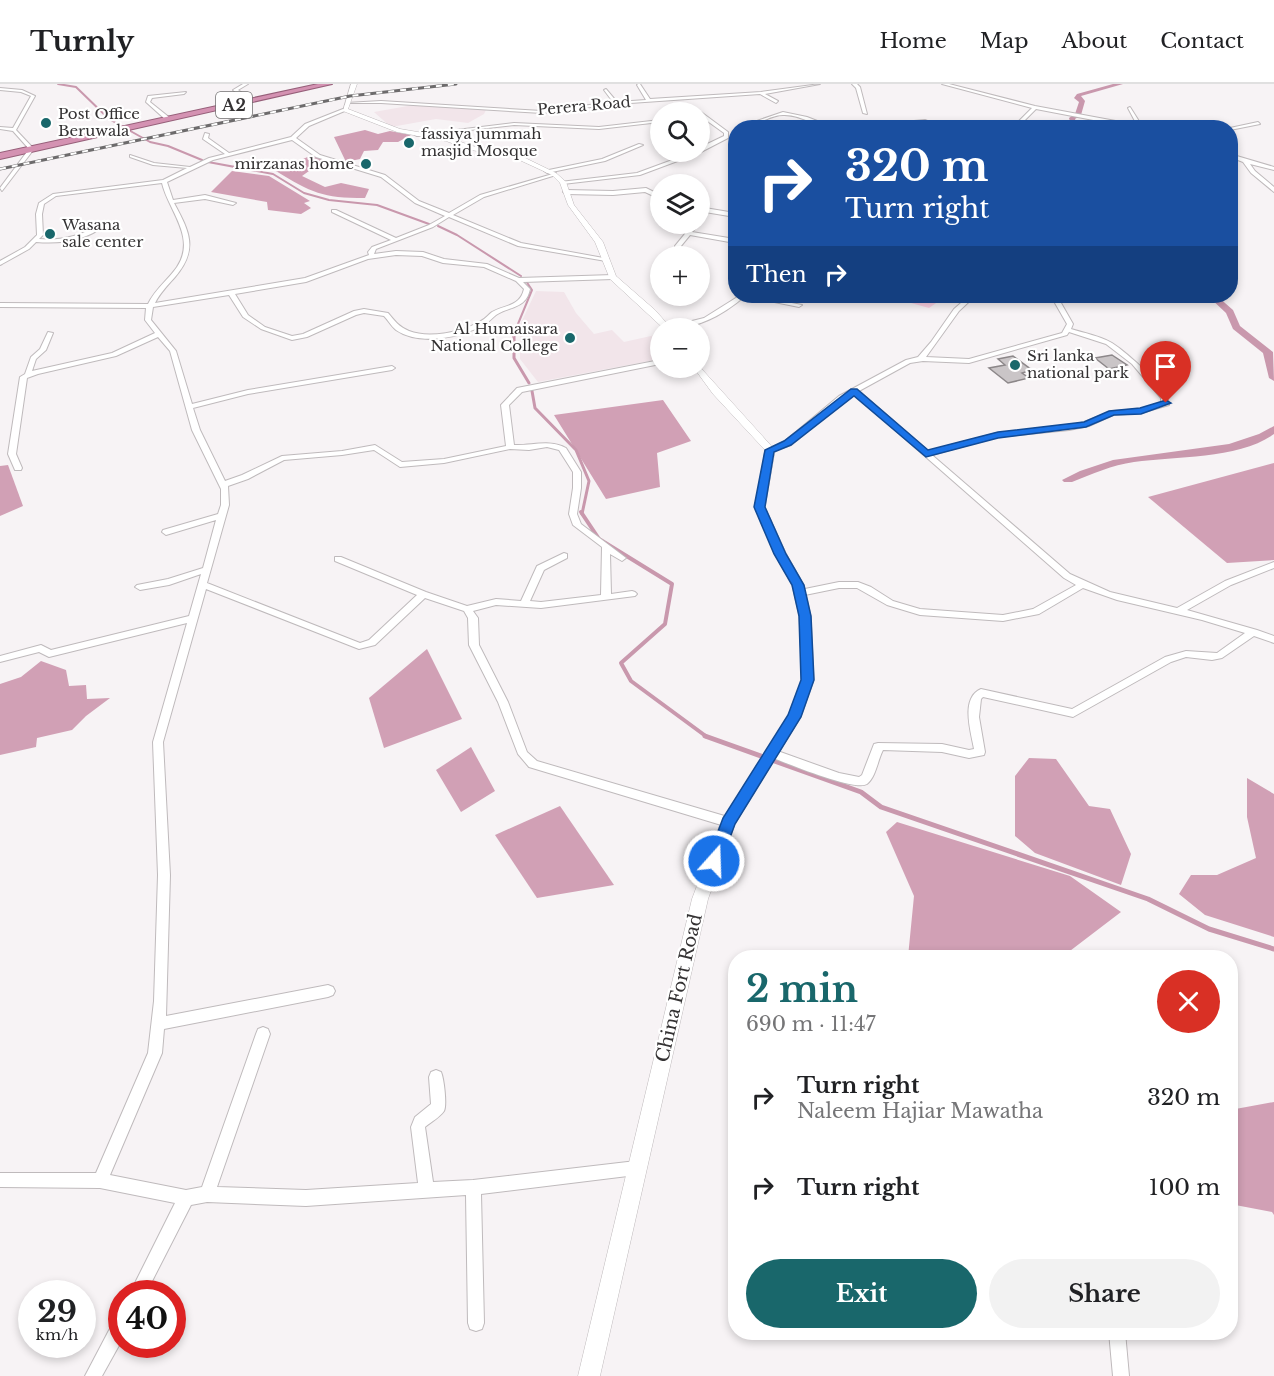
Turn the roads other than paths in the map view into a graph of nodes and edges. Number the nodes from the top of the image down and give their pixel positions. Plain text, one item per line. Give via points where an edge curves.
1 (246, 84) edge
2 (323, 84) edge
3 (354, 84) edge
4 (818, 84) edge
5 (854, 84) edge
6 (944, 84) edge
7 (639, 85) edge
8 (0, 89) edge
9 (606, 90) dead end
10 (184, 93) dead end
11 (761, 93) junction
12 (686, 97) junction
13 (649, 100) junction
14 (250, 101) junction
15 (690, 102) edge
16 (776, 102) dead end
17 (616, 103) junction
18 (347, 106) junction
19 (1035, 107) junction
20 (1130, 108) dead end
21 (865, 113) dead end
22 (168, 119) junction
23 (764, 120) edge
24 (804, 120) edge
25 (1024, 120) edge
26 (1105, 120) edge
27 (1138, 120) edge
28 (710, 121) edge
29 (650, 122) edge
30 (1258, 123) dead end
31 (1238, 127) edge
32 (0, 128) edge
33 (728, 129) edge
34 (14, 130) junction
35 (723, 130) junction
36 (207, 134) dead end
37 (417, 135) junction
38 (293, 138) junction
39 (641, 145) dead end
40 (710, 145) edge
41 (32, 149) junction
42 (229, 155) junction
43 (0, 156) edge
44 (132, 156) dead end
45 (1238, 158) edge
46 (1245, 161) junction
47 (669, 162) edge
48 (191, 167) junction
49 (1274, 169) edge
50 (551, 173) junction
51 (164, 181) junction
52 (563, 182) junction
53 (2, 189) dead end
54 (1274, 190) edge
55 (566, 192) junction
56 (650, 192) edge
57 (170, 202) junction
58 (232, 203) dead end
59 (334, 211) dead end
60 (710, 213) edge
61 (728, 214) edge
62 (451, 215) junction
63 (102, 225) dead end
64 (687, 234) edge
65 (694, 234) edge
66 (35, 240) junction
67 (396, 240) junction
68 (728, 240) edge
69 (678, 246) edge
70 (372, 256) junction
71 (606, 259) junction
72 (0, 263) edge
73 (613, 277) junction
74 (518, 280) junction
75 (231, 292) junction
76 (732, 303) edge
77 (788, 303) edge
78 (964, 303) edge
79 (1058, 303) edge
80 (0, 305) edge
81 (799, 305) dead end
82 (149, 306) junction
83 (658, 318) edge
84 (709, 318) edge
85 (1069, 330) junction
86 (50, 333) dead end
87 (158, 334) junction
88 (920, 358) junction
89 (650, 364) edge
90 (392, 369) dead end
91 (28, 374) junction
92 (706, 378) edge
93 (854, 391) junction
94 (190, 407) junction
95 (510, 447) junction
96 (770, 450) junction
97 (926, 454) junction
98 (18, 468) dead end
99 (223, 486) junction
100 (222, 516) junction
101 (166, 532) dead end
102 (606, 548) junction
103 (564, 556) dead end
104 (622, 558) dead end
105 (338, 559) dead end
106 (1274, 565) edge
107 (208, 569) junction
108 (203, 585) junction
109 (1082, 585) junction
110 (141, 587) dead end
111 (800, 593) junction
112 (423, 594) junction
113 (632, 594) dead end
114 (606, 598) junction
115 (524, 604) junction
116 (467, 609) junction
117 (1178, 611) junction
118 (194, 618) junction
119 (1254, 632) junction
120 (1274, 640) edge
121 (0, 660) edge
122 (768, 759) junction
123 (728, 822) junction
124 (328, 990) dead end
125 (158, 1024) junction
126 (262, 1034) dead end
127 (436, 1077) dead end
128 (636, 1168) junction
129 (0, 1180) edge
130 (100, 1180) junction
131 (473, 1187) junction
132 (427, 1191) junction
133 (207, 1194) junction
134 (186, 1198) junction
135 (145, 1280) edge
136 (476, 1323) dead end
137 (1118, 1340) edge
138 (108, 1349) edge
139 (93, 1376) edge
140 (589, 1376) edge
141 (1120, 1376) edge

1 - 14 street via 236,90
2 - 14 highway, A2
3 - 18 street
4 - 11 street, Perera Road
5 - 21 street
6 - 19 street
7 - 13 street
8 - 34 street via 33,96
9 - 17 street
10 - 22 street via 150,98 148,102
11 - 12 street, Perera Road
11 - 16 street
12 - 13 street, Perera Road
12 - 15 street
13 - 17 street, Perera Road
14 - 22 highway, A2
17 - 18 street, Perera Road via 543,112 381,102
18 - 37 street via 399,131
18 - 38 street, Perera Road via 307,125
19 - 25 street
19 - 26 street
20 - 27 street
22 - 41 highway, A2
23 - 24 street via 780,113
28 - 35 street
29 - 37 street via 599,128 514,124
30 - 31 street
32 - 34 street
33 - 35 street
34 - 41 street
35 - 40 street via 726,137
36 - 42 street via 205,138
37 - 50 street via 515,155
38 - 42 street
38 - 62 street via 318,156 383,176 417,202
39 - 50 street via 603,160
41 - 43 highway, A2
41 - 53 street
42 - 48 street
44 - 48 street via 144,163
45 - 46 street
46 - 49 street
46 - 54 street
47 - 52 street via 638,174
48 - 51 street
50 - 52 street
50 - 62 street via 482,196
51 - 57 street
51 - 66 street via 55,195 42,203 39,235
52 - 55 street
55 - 56 street
55 - 71 street
57 - 58 street via 205,197
57 - 82 street via 187,235 185,260
59 - 67 street
60 - 61 street
62 - 67 street
62 - 71 street via 519,245
63 - 66 street via 83,237 52,242
64 - 69 street
65 - 68 street
66 - 72 street
67 - 70 street via 374,248
70 - 74 street via 423,254 443,261 485,266
70 - 75 street via 306,280
71 - 73 street
73 - 74 street
73 - 83 street
74 - 75 street via 527,289 515,307 465,330 435,335 414,334 398,328 386,314 364,311 292,338 263,328 245,316
75 - 82 street
76 - 84 street
77 - 81 street
78 - 88 street
79 - 85 street via 1069,320
80 - 82 street
82 - 87 street via 148,320
85 - 88 street via 1015,350 969,361
85 - 97 street via 1108,343 1134,363 1165,398 1165,405 1112,413 1069,428 998,435
86 - 91 street via 43,350 33,358
87 - 91 street via 114,355
87 - 94 street via 173,351
88 - 93 street
89 - 95 street via 520,390 505,405
90 - 94 street via 248,392
91 - 98 street via 24,377 12,454
92 - 96 street
93 - 96 street via 788,443
93 - 97 street
94 - 99 street via 196,430
95 - 99 street via 444,461 400,465 375,447 291,456
95 - 102 street via 562,448 577,472 574,519
96 - 111 street, China Fort Road via 760,507
97 - 109 street
99 - 100 street
100 - 101 street
100 - 107 street
102 - 104 street
102 - 114 street
103 - 115 street via 540,568
105 - 112 street
106 - 117 street via 1228,583
107 - 108 street
107 - 110 street
108 - 112 street via 359,646 372,643
108 - 118 street
109 - 111 street via 1036,612 1003,618 920,612 890,603 858,585
109 - 117 street
111 - 122 street, China Fort Road via 808,680 794,717
112 - 116 street
113 - 114 street
114 - 115 street
115 - 116 street via 496,602
116 - 123 street via 473,618 474,645 527,759 533,764
117 - 119 street
118 - 121 street via 49,654 41,648
118 - 125 street via 158,742 164,875
119 - 120 street
119 - 122 street via 1219,656 1186,654 1168,658 1072,713 981,693 976,697 974,717 980,752 878,747 861,782
122 - 123 street, China Fort Road
123 - 128 street, China Fort Road via 700,899
124 - 125 street
125 - 130 street via 155,1053
126 - 133 street
127 - 132 street via 438,1107 418,1127
128 - 131 street
128 - 140 street, China Fort Road
129 - 130 street
130 - 134 street
131 - 132 street
131 - 136 street
132 - 133 street via 306,1198
133 - 134 street
134 - 135 street
137 - 141 street
138 - 139 street

